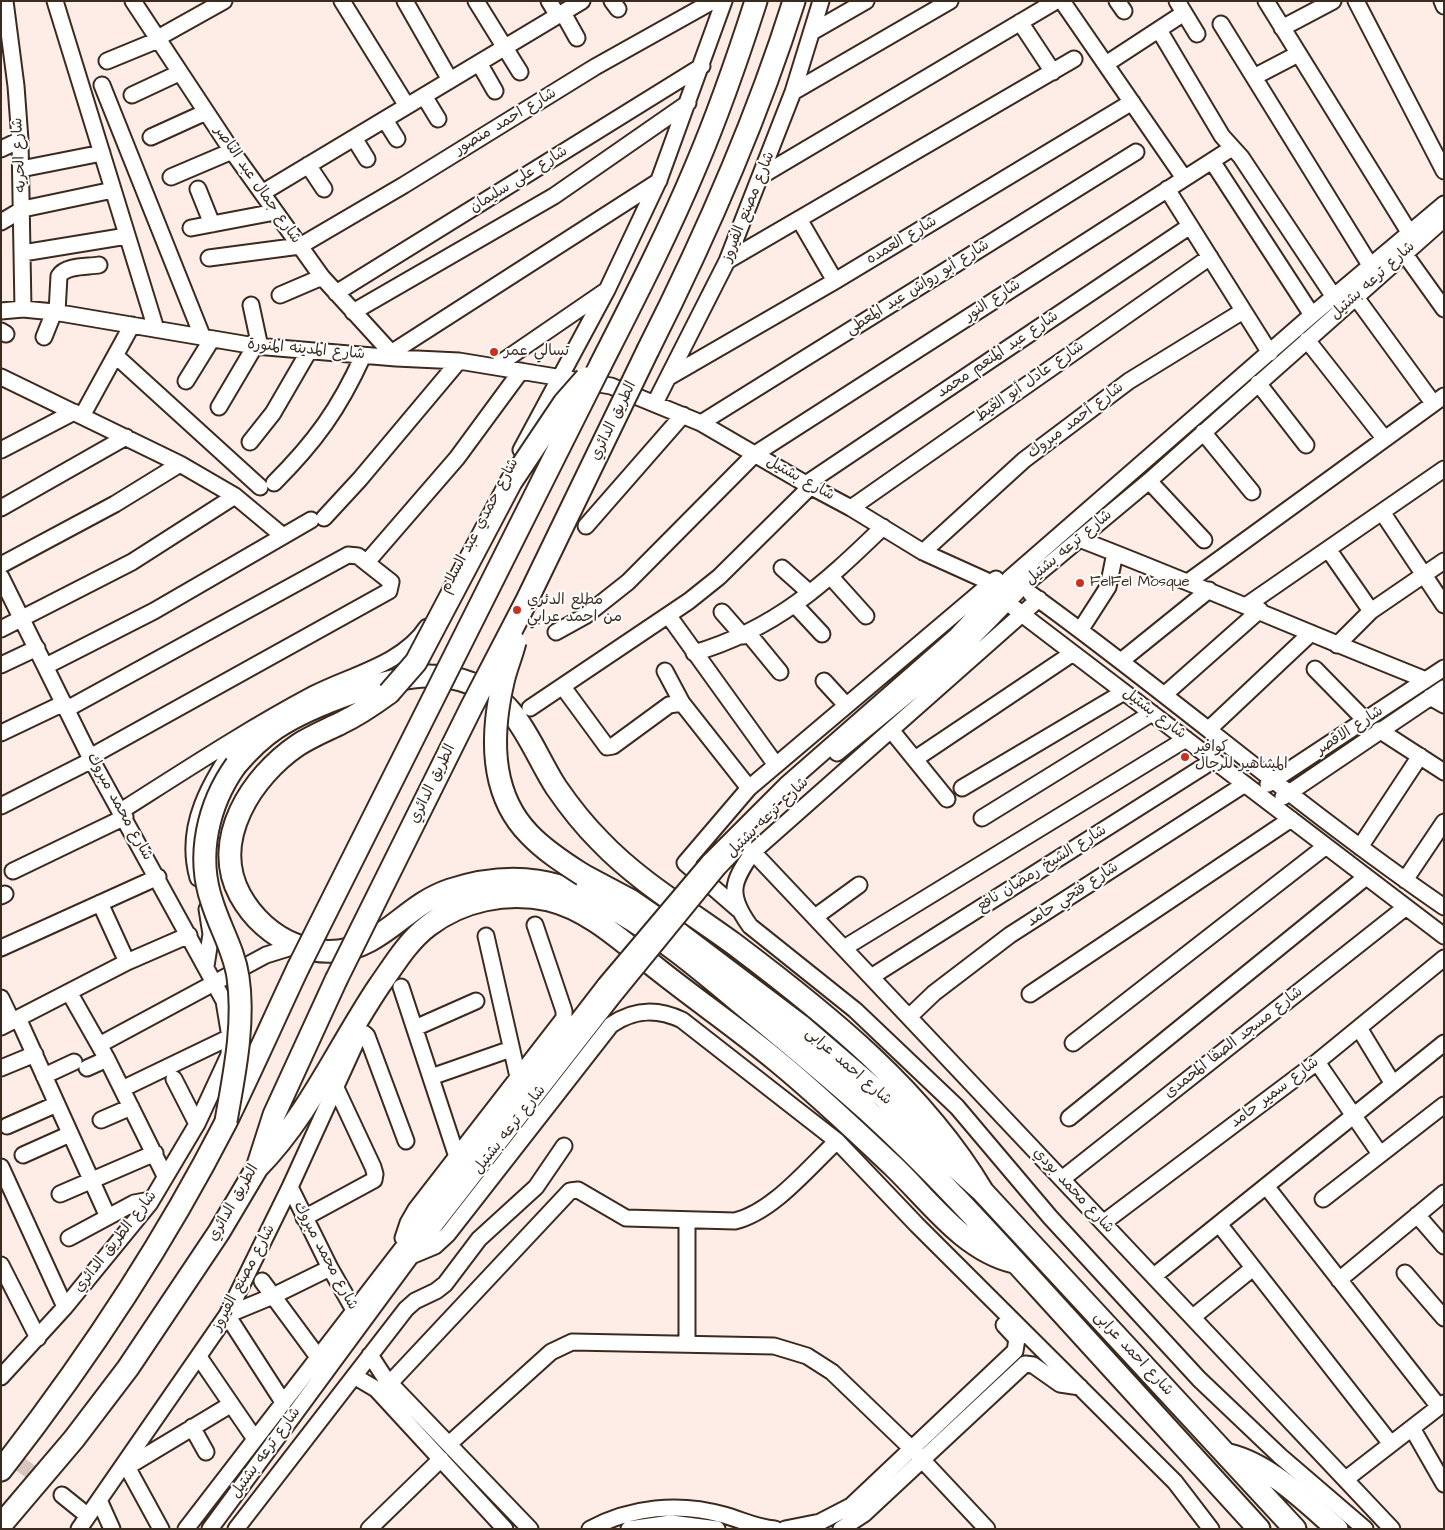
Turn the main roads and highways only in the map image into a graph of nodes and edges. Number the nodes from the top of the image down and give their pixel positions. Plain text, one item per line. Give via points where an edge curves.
1 (756, 1) edge
2 (794, 1) edge
3 (601, 364) junction
4 (527, 600) junction
5 (226, 1121) junction
6 (257, 1168) junction
7 (983, 1192) junction
8 (1017, 1263) junction
9 (1226, 1454) junction
10 (1, 1470) edge
11 (1206, 1471) junction
12 (1, 1525) edge
13 (1239, 1529) edge
14 (1258, 1529) edge
15 (1295, 1529) edge
16 (1337, 1529) edge

1 - 3 highway via 697,166
2 - 4 highway, الطريق الدائري, bridge via 741,152 697,252
3 - 5 highway, bridge via 298,968
3 - 8 highway, شارع احمد عرابى, bridge via 564,403 506,490 416,662 389,693 282,757 253,790 234,825 230,844 230,863 240,895 271,932 294,946 327,951 360,945 434,897 487,881 523,878 576,890 620,913 674,948 823,1071 919,1160
4 - 6 highway, الطريق الدائري, bridge via 336,980 274,1115
4 - 7 highway, شارع احمد عرابى, bridge via 496,713 496,767 507,802 527,833 583,876 630,900 762,994 884,1097
5 - 7 highway, bridge via 236,1056 240,991 229,942 208,890 206,845 216,800 236,765 289,715 406,678 430,675 472,683 508,707 522,724 557,788 601,843 640,878 734,944 801,997 871,1058 942,1131
5 - 10 highway via 129,1290 65,1385
6 - 8 highway via 303,1112 367,1004 410,942 438,919 464,906 485,899 529,897 571,908 608,931 778,1062 888,1160 971,1242 986,1253
6 - 12 highway, الطريق الدائري via 182,1290 128,1368 74,1439
7 - 9 highway, شارع احمد عرابى
8 - 11 highway, شارع احمد عرابى
9 - 15 highway, شارع احمد عرابى
9 - 16 highway via 1247,1460 1269,1473
11 - 13 highway
11 - 14 highway, شارع احمد عرابى

